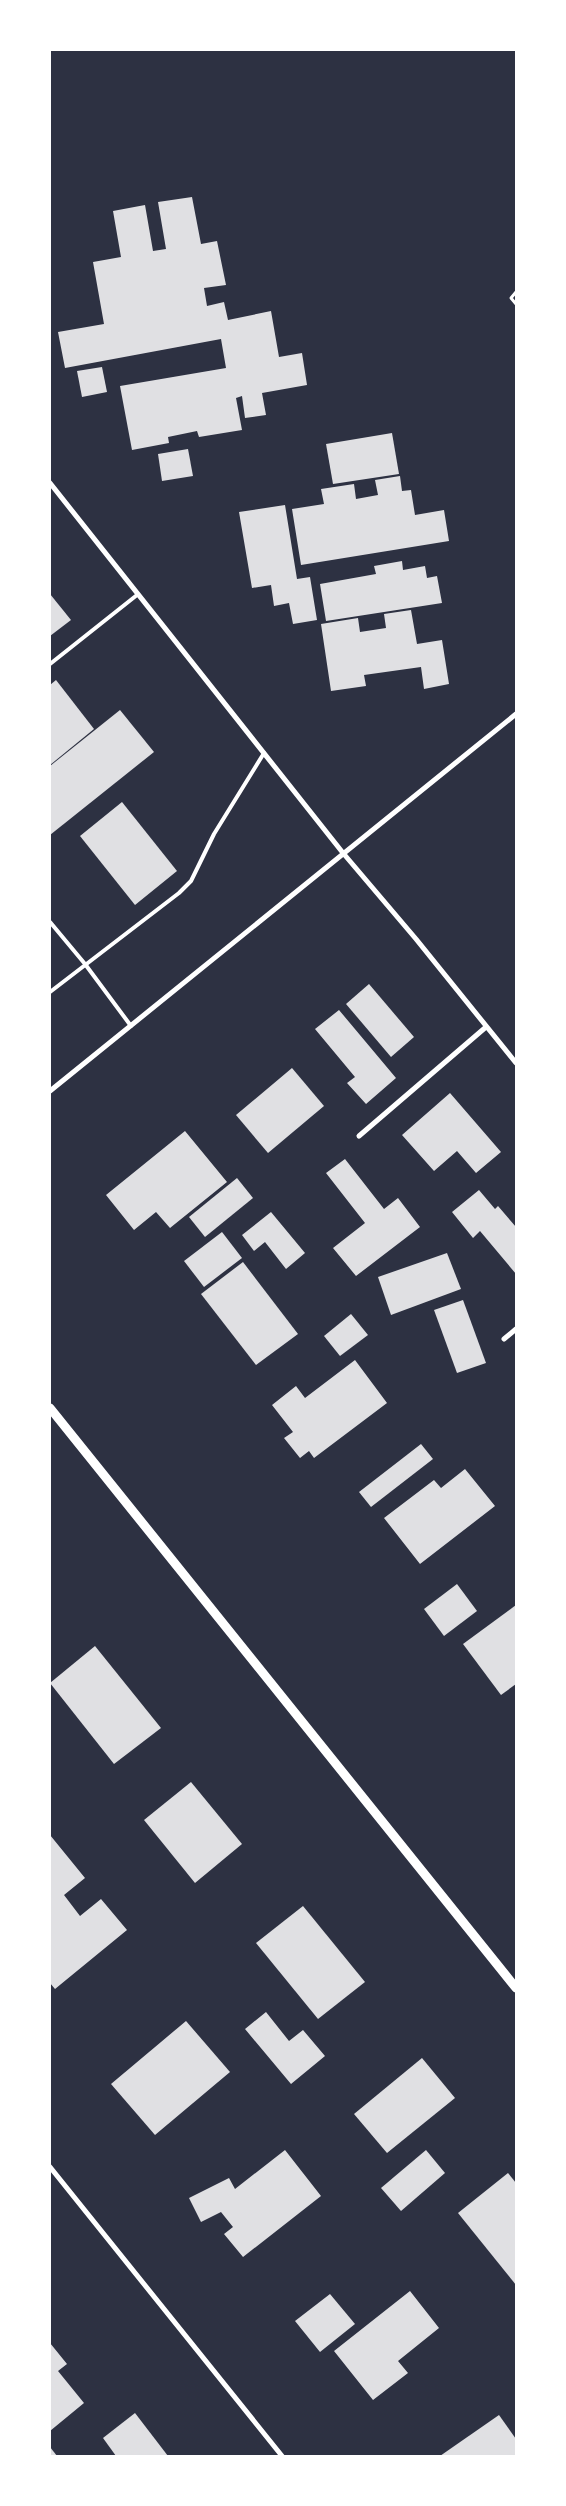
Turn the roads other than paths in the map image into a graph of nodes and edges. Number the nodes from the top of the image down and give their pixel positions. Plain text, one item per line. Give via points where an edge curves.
1 (50, 483) edge
2 (138, 595) junction
3 (50, 664) edge
4 (516, 714) edge
5 (265, 751) junction
6 (343, 852) junction
7 (50, 922) edge
8 (85, 964) junction
9 (50, 992) edge
10 (131, 1026) junction
11 (486, 1028) junction
12 (516, 1063) edge
13 (50, 1091) edge
14 (359, 1136) dead end
15 (516, 1329) edge
16 (504, 1339) dead end
17 (50, 1408) edge
18 (516, 1988) edge
19 (50, 2167) edge
20 (282, 2456) edge

1 - 2 street
2 - 3 lane
2 - 5 street
4 - 6 street
5 - 6 street
5 - 8 lane via 214,834 191,881 180,893
6 - 10 street
6 - 11 street
7 - 8 lane
8 - 9 lane
8 - 10 lane
10 - 13 street
11 - 12 street
11 - 14 street
15 - 16 street
17 - 18 street
19 - 20 street

